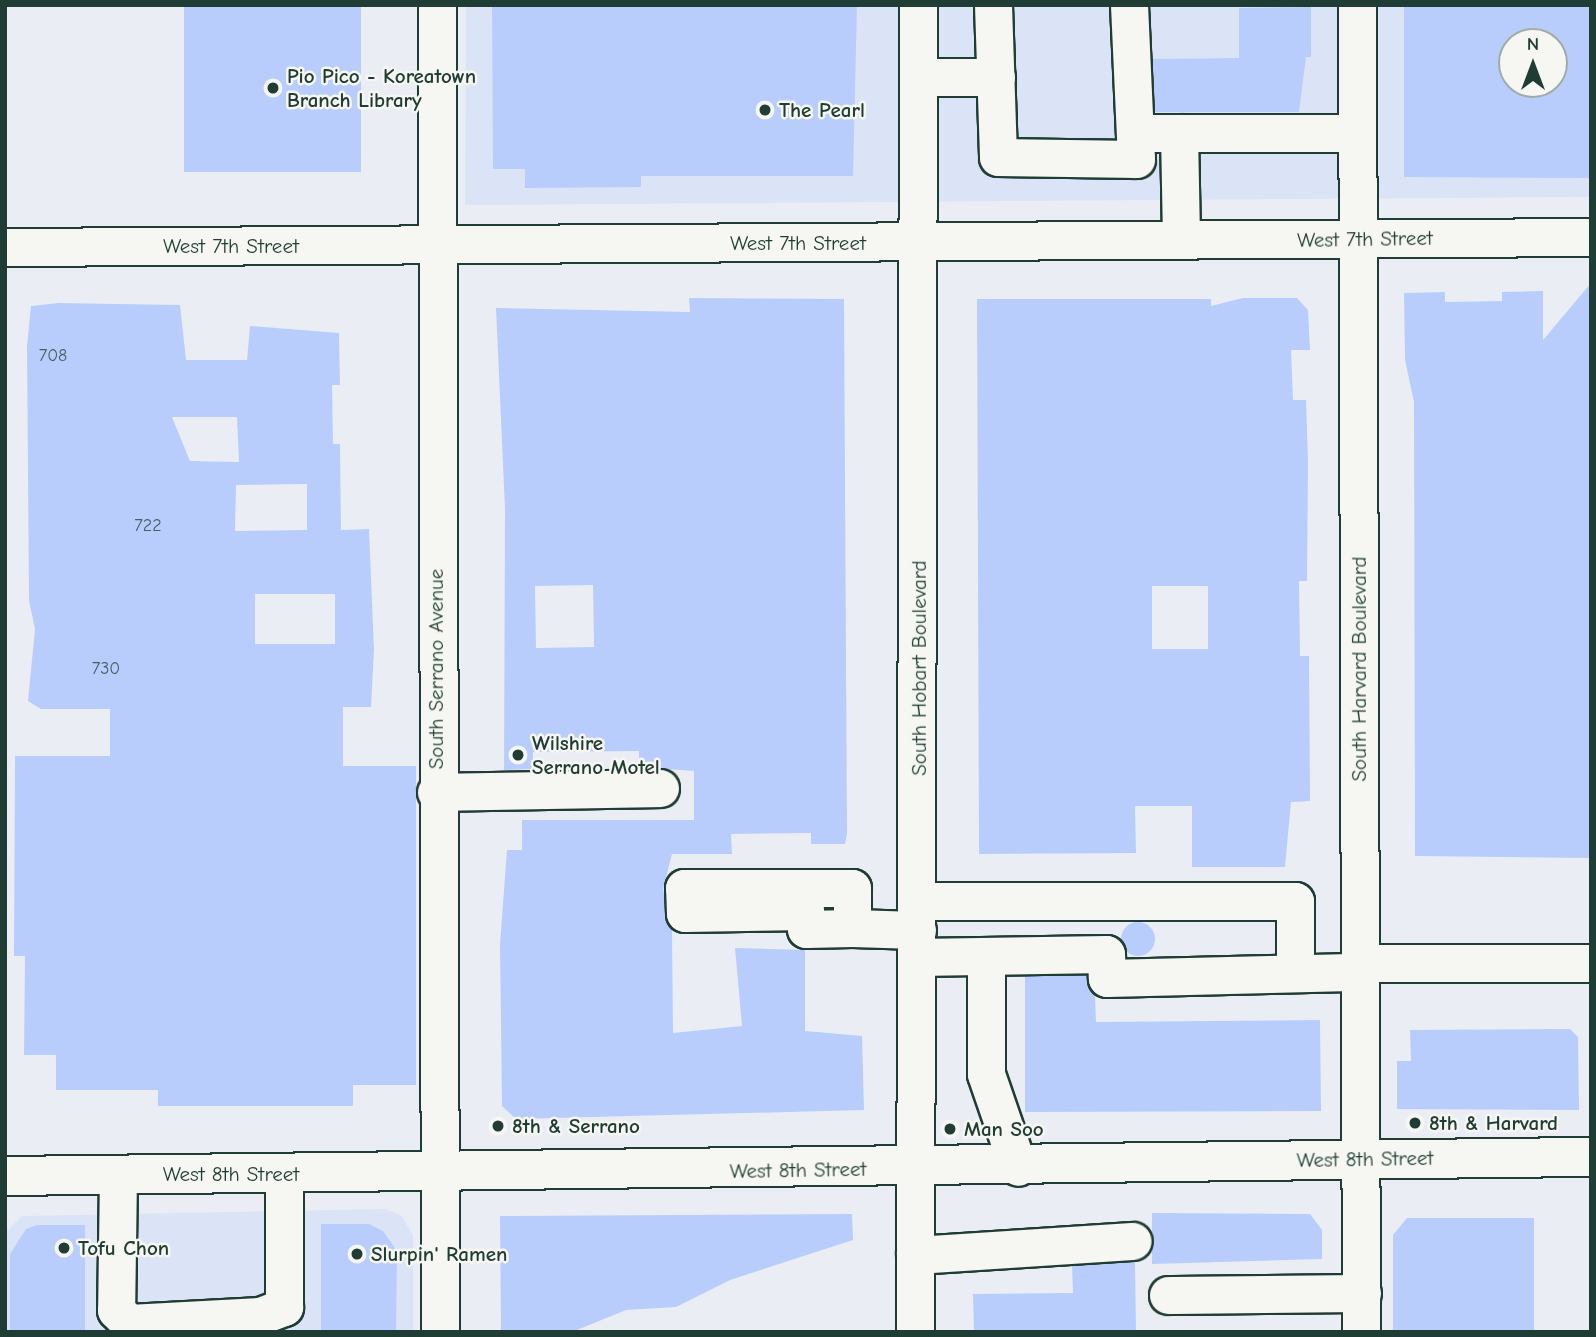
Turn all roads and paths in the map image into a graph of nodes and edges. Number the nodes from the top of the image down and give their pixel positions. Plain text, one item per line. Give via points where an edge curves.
1 (437, 5) edge
2 (918, 5) edge
3 (993, 5) edge
4 (1129, 5) edge
5 (1357, 5) edge
6 (919, 77) junction
7 (996, 77) junction
8 (1135, 133) junction
9 (1179, 133) junction
10 (1356, 133) junction
11 (1591, 237) edge
12 (1356, 239) junction
13 (1181, 240) junction
14 (921, 242) junction
15 (436, 245) junction
16 (5, 247) edge
17 (660, 788) dead end
18 (436, 792) junction
19 (852, 928) dead end
20 (917, 929) junction
21 (986, 956) junction
22 (1591, 963) edge
23 (1361, 967) junction
24 (1295, 973) junction
25 (1591, 1157) edge
26 (1363, 1159) junction
27 (1018, 1167) junction
28 (916, 1169) junction
29 (436, 1173) junction
30 (284, 1174) junction
31 (118, 1175) junction
32 (5, 1176) edge
33 (1133, 1241) dead end
34 (915, 1255) junction
35 (1362, 1293) junction
36 (1168, 1295) dead end
37 (440, 1332) edge
38 (915, 1332) edge
39 (1362, 1332) edge

1 - 15 street, South Serrano Avenue
2 - 6 street, South Hobart Boulevard
3 - 7 street
4 - 8 street
5 - 10 street, South Harvard Boulevard
6 - 7 street
6 - 14 street, South Hobart Boulevard
7 - 8 street via 998,157 1136,159
8 - 9 street
9 - 10 street
9 - 13 street
10 - 12 street, South Harvard Boulevard
11 - 12 street, West 7th Street
12 - 13 street, West 7th Street
12 - 23 street, South Harvard Boulevard
13 - 14 street, West 7th Street
14 - 15 street, West 7th Street
14 - 20 street, South Hobart Boulevard
15 - 16 street, West 7th Street
15 - 18 street, South Serrano Avenue
17 - 18 street
18 - 29 street, South Serrano Avenue
19 - 20 street
20 - 21 street
20 - 24 street via 1296,901
20 - 28 street, South Hobart Boulevard
21 - 24 street via 1106,954 1107,978
21 - 27 street via 986,1074
22 - 23 street
23 - 24 street
23 - 26 street, South Harvard Boulevard
25 - 26 main road, West 8th Street
26 - 27 main road, West 8th Street
26 - 35 street, South Harvard Boulevard
27 - 28 main road, West 8th Street
28 - 29 main road, West 8th Street
28 - 34 street, South Hobart Boulevard
29 - 30 main road, West 8th Street
29 - 37 street, South Serrano Avenue
30 - 31 main road, West 8th Street
30 - 31 street via 284,1307 260,1316 129,1323 117,1310
31 - 32 main road, West 8th Street
33 - 34 street
34 - 38 street, South Hobart Boulevard
35 - 36 street
35 - 39 street, South Harvard Boulevard

